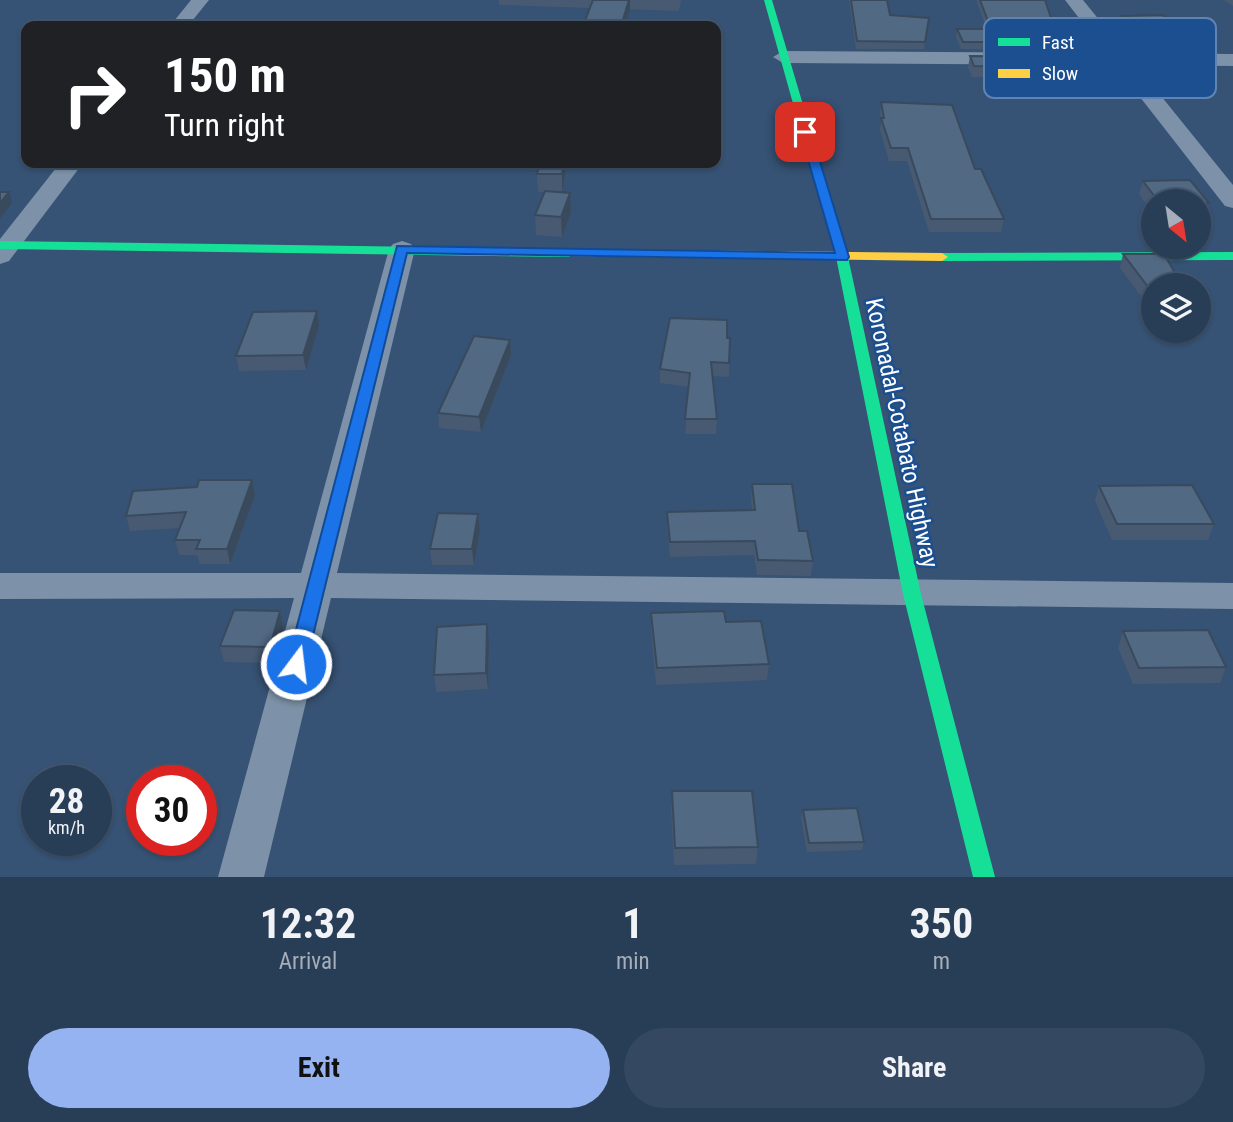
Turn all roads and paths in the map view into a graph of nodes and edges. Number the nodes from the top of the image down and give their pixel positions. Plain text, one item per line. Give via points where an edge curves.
1 (200, 0) edge
2 (768, 0) edge
3 (1074, 0) edge
4 (1088, 18) edge
5 (183, 21) edge
6 (783, 57) junction
7 (984, 59) edge
8 (1150, 98) edge
9 (68, 168) edge
10 (1233, 201) edge
11 (3, 249) edge
12 (402, 249) junction
13 (1233, 256) edge
14 (842, 257) junction
15 (317, 585) junction
16 (0, 586) edge
17 (912, 594) junction
18 (1233, 596) edge
19 (241, 877) edge
20 (984, 877) edge

1 - 5 street
2 - 6 main road, Koronadal-Cotabato Highway
3 - 4 street
6 - 7 street
6 - 14 main road, Koronadal-Cotabato Highway
8 - 10 street
9 - 11 street
11 - 12 main road
12 - 14 main road
12 - 15 street
13 - 14 main road
14 - 17 main road, Koronadal-Cotabato Highway
15 - 16 street
15 - 17 street
15 - 19 street
17 - 18 street
17 - 20 main road, Koronadal-Cotabato Highway

